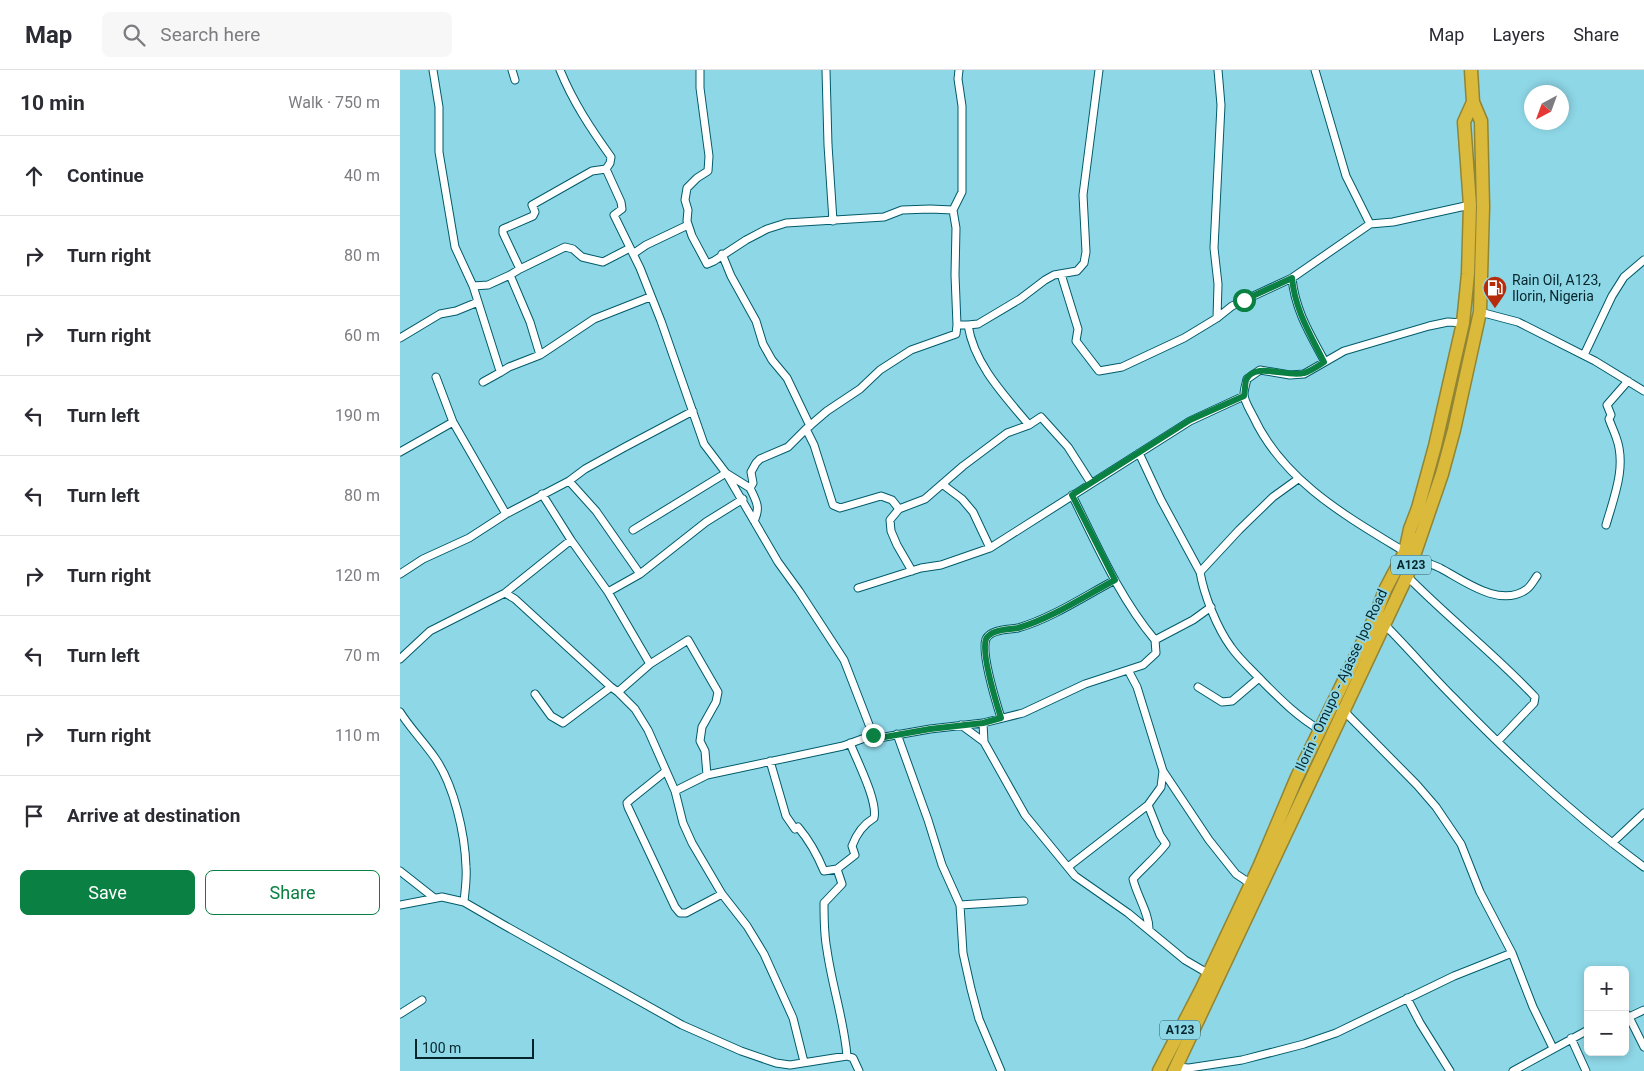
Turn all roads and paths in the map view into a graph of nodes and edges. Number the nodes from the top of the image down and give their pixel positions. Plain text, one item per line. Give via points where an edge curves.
1 (433, 70) edge
2 (512, 70) edge
3 (560, 70) edge
4 (700, 70) edge
5 (826, 70) edge
6 (959, 70) edge
7 (1099, 70) edge
8 (1218, 70) edge
9 (1315, 70) edge
10 (1471, 70) edge
11 (515, 80) dead end
12 (1473, 102) junction
13 (606, 168) junction
14 (1470, 205) junction
15 (953, 210) junction
16 (832, 221) junction
17 (1370, 224) junction
18 (688, 225) junction
19 (632, 251) junction
20 (722, 254) junction
21 (1644, 260) edge
22 (520, 269) junction
23 (1061, 274) junction
24 (510, 275) junction
25 (1292, 278) junction
26 (473, 286) junction
27 (650, 297) junction
28 (478, 302) junction
29 (1480, 312) junction
30 (1217, 318) junction
31 (1463, 323) junction
32 (968, 324) junction
33 (957, 325) junction
34 (956, 334) junction
35 (400, 338) edge
36 (970, 339) junction
37 (540, 355) junction
38 (1584, 355) junction
39 (1324, 362) junction
40 (502, 372) junction
41 (436, 377) dead end
42 (1628, 381) junction
43 (483, 382) dead end
44 (1644, 391) edge
45 (1244, 396) junction
46 (693, 411) junction
47 (453, 422) junction
48 (1029, 425) junction
49 (808, 427) junction
50 (400, 452) edge
51 (1139, 453) junction
52 (726, 473) junction
53 (1298, 479) junction
54 (569, 481) junction
55 (1092, 483) junction
56 (942, 484) junction
57 (750, 488) junction
58 (542, 494) junction
59 (1072, 495) junction
60 (743, 500) junction
61 (899, 509) junction
62 (506, 514) junction
63 (754, 521) junction
64 (1606, 525) dead end
65 (633, 530) dead end
66 (571, 540) junction
67 (990, 548) junction
68 (1409, 555) junction
69 (912, 571) junction
70 (1200, 572) junction
71 (400, 574) edge
72 (640, 574) junction
73 (1407, 576) junction
74 (1537, 576) dead end
75 (1115, 580) junction
76 (858, 588) dead end
77 (608, 592) junction
78 (505, 593) junction
79 (1211, 607) junction
80 (1384, 624) junction
81 (1155, 640) junction
82 (400, 659) edge
83 (650, 664) junction
84 (1128, 670) junction
85 (1259, 678) junction
86 (1198, 686) dead end
87 (611, 687) junction
88 (618, 692) junction
89 (535, 694) dead end
90 (1343, 710) junction
91 (401, 716) edge
92 (1001, 718) junction
93 (983, 723) junction
94 (961, 725) junction
95 (1320, 730) junction
96 (896, 734) junction
97 (873, 735) junction
98 (1498, 741) junction
99 (984, 742) junction
100 (850, 743) junction
101 (770, 761) junction
102 (666, 771) junction
103 (1163, 771) junction
104 (708, 775) junction
105 (675, 791) junction
106 (1148, 805) junction
107 (1644, 813) edge
108 (1612, 843) junction
109 (1644, 866) edge
110 (1068, 867) junction
111 (837, 869) junction
112 (400, 871) edge
113 (1251, 884) junction
114 (722, 894) junction
115 (433, 897) junction
116 (1024, 901) dead end
117 (464, 902) junction
118 (400, 905) edge
119 (960, 905) junction
120 (1148, 929) junction
121 (1512, 953) junction
122 (1209, 974) junction
123 (1206, 991) junction
124 (1407, 998) junction
125 (422, 1000) dead end
126 (1644, 1010) edge
127 (400, 1014) edge
128 (1629, 1014) edge
129 (1629, 1019) edge
130 (1584, 1032) edge
131 (1571, 1038) junction
132 (1644, 1047) edge
133 (1553, 1048) junction
134 (847, 1056) junction
135 (804, 1062) junction
136 (1175, 1069) edge
137 (858, 1071) edge
138 (1001, 1071) edge
139 (1159, 1071) edge
140 (1450, 1071) edge
141 (1513, 1071) edge
142 (1586, 1071) edge

1 - 26 street via 439,152 455,247
2 - 11 street
3 - 13 street via 569,94 611,157
4 - 18 street via 708,171 687,188
5 - 16 street
6 - 15 street via 962,192
7 - 23 street via 1083,195 1084,263 1076,271
8 - 30 street via 1221,106 1214,248
9 - 17 street via 1346,176
10 - 12 highway, Ilorin - Omupo - Ajasse Ipo Road / A123
12 - 14 highway, Ilorin - Omupo - Ajasse Ipo Road / A123 via 1464,122
12 - 29 highway, Ilorin - Omupo - Ajasse Ipo Road / A123 via 1481,122
13 - 19 street via 621,202 622,209 614,215
13 - 22 street via 592,171 532,205 533,216 503,230
14 - 17 street
14 - 31 highway, Ilorin - Omupo - Ajasse Ipo Road / A123
15 - 16 street via 902,210 884,217
15 - 33 street
16 - 20 street via 786,223 767,229
17 - 25 street
18 - 19 street
18 - 20 street via 707,264
19 - 22 street via 603,262 582,257 566,247
19 - 27 street
20 - 49 street via 756,321 763,344 787,378
21 - 38 street via 1624,277
22 - 24 street
23 - 30 street via 1078,329 1076,341 1099,371 1122,367 1184,338
23 - 32 street via 1045,280 978,324
24 - 26 street
24 - 37 street
25 - 30 street via 1232,306
25 - 39 street via 1302,318
26 - 28 street
27 - 37 street via 594,319
27 - 46 street
28 - 35 street via 440,314
28 - 40 street
29 - 38 street via 1518,322
29 - 68 highway, Ilorin - Omupo - Ajasse Ipo Road / A123 via 1442,474
31 - 39 street via 1448,322 1393,336 1344,351
31 - 68 highway, Ilorin - Omupo - Ajasse Ipo Road / A123 via 1435,446 1410,529
32 - 33 street
32 - 36 street
33 - 34 street
34 - 36 street
34 - 49 street via 911,350 880,370
36 - 48 street via 979,360
37 - 40 street
38 - 42 street
39 - 45 street via 1304,374 1260,370 1246,379
40 - 43 street
41 - 47 street
42 - 44 street
42 - 64 street via 1607,405 1621,460
45 - 51 street via 1190,420
45 - 53 street via 1259,428
46 - 52 street via 704,444
46 - 54 street via 625,446
47 - 50 street
47 - 62 street
48 - 55 street via 1041,417 1068,447
48 - 56 street via 1007,433
49 - 57 street via 788,447 756,463 751,472 753,483
49 - 61 street via 833,505 840,508 881,496 892,500
51 - 55 street
51 - 70 street
52 - 57 street
52 - 60 street
52 - 65 street
53 - 68 street via 1340,511
53 - 70 street via 1273,497
54 - 58 street
54 - 72 street via 596,511
55 - 59 street
56 - 61 street via 925,499
56 - 67 street via 962,498 973,512
57 - 63 street via 758,512
58 - 62 street
58 - 66 street
59 - 67 street
59 - 75 street
60 - 63 street
60 - 72 street via 706,522
61 - 69 street via 890,520 890,527
62 - 71 street via 469,538 423,559
63 - 97 street via 844,660
66 - 77 street
66 - 78 street
67 - 69 street
68 - 73 highway, Ilorin - Omupo - Ajasse Ipo Road / A123
68 - 74 street via 1491,594 1514,594 1527,589
68 - 95 highway, Ilorin - Omupo - Ajasse Ipo Road / A123 via 1385,590
69 - 76 street
70 - 79 street
72 - 77 street
73 - 80 highway, Ilorin - Omupo - Ajasse Ipo Road / A123
73 - 98 street via 1535,696 1534,703
75 - 81 street
75 - 92 street via 1044,618 988,636 986,652
77 - 83 street
78 - 82 street via 430,631
78 - 87 street
79 - 81 street
79 - 85 street via 1231,647
80 - 90 highway, Ilorin - Omupo - Ajasse Ipo Road / A123
80 - 98 street
81 - 84 street via 1156,652 1143,665
83 - 88 street
83 - 104 street via 688,640 718,692 702,727 700,741 706,751
84 - 92 street via 1086,684 1023,713
84 - 103 street via 1137,687
85 - 86 street via 1227,702
85 - 95 street via 1288,708
87 - 88 street
87 - 89 street via 563,723 551,716
88 - 102 street via 648,730
90 - 121 street via 1436,807 1461,844 1480,892
90 - 123 highway, Ilorin - Omupo - Ajasse Ipo Road / A123
91 - 117 street via 435,758 453,797 464,842
92 - 93 street
93 - 94 street
93 - 99 street
94 - 96 street
94 - 99 street
95 - 113 highway, Ilorin - Omupo - Ajasse Ipo Road / A123
96 - 97 street via 879,738
96 - 119 street via 942,865
97 - 100 street
98 - 108 street
99 - 110 street via 1025,815
100 - 101 street
100 - 111 street via 876,811 874,818 867,822 853,842 855,854
101 - 104 street
101 - 111 street via 786,816 807,838 824,870
102 - 105 street
102 - 114 street via 630,800 628,807 680,912 686,913
103 - 106 street via 1161,787
103 - 113 street via 1208,840 1236,874
104 - 105 street
105 - 114 street via 692,843
106 - 110 street
106 - 120 street via 1166,844 1133,879 1149,919
107 - 108 street
108 - 109 street
110 - 120 street via 1086,886
111 - 134 street via 842,884 824,904 824,919 826,949 840,1007
112 - 115 street
113 - 122 highway, Ilorin - Omupo - Ajasse Ipo Road / A123
114 - 135 street via 764,954 793,1018
115 - 117 street
115 - 118 street
116 - 119 street
117 - 135 street via 708,1038 776,1064
119 - 138 street via 963,953 971,989 979,1019
120 - 122 street via 1185,960
121 - 124 street
121 - 133 street
122 - 123 highway, Ilorin - Omupo - Ajasse Ipo Road / A123
123 - 136 highway, A123
123 - 139 highway, A123
124 - 136 street via 1336,1033 1284,1050 1242,1060
124 - 140 street
125 - 127 street
126 - 128 street
129 - 132 street
130 - 131 street
131 - 133 street
131 - 142 street
133 - 141 street
134 - 135 street
134 - 137 street via 853,1058

